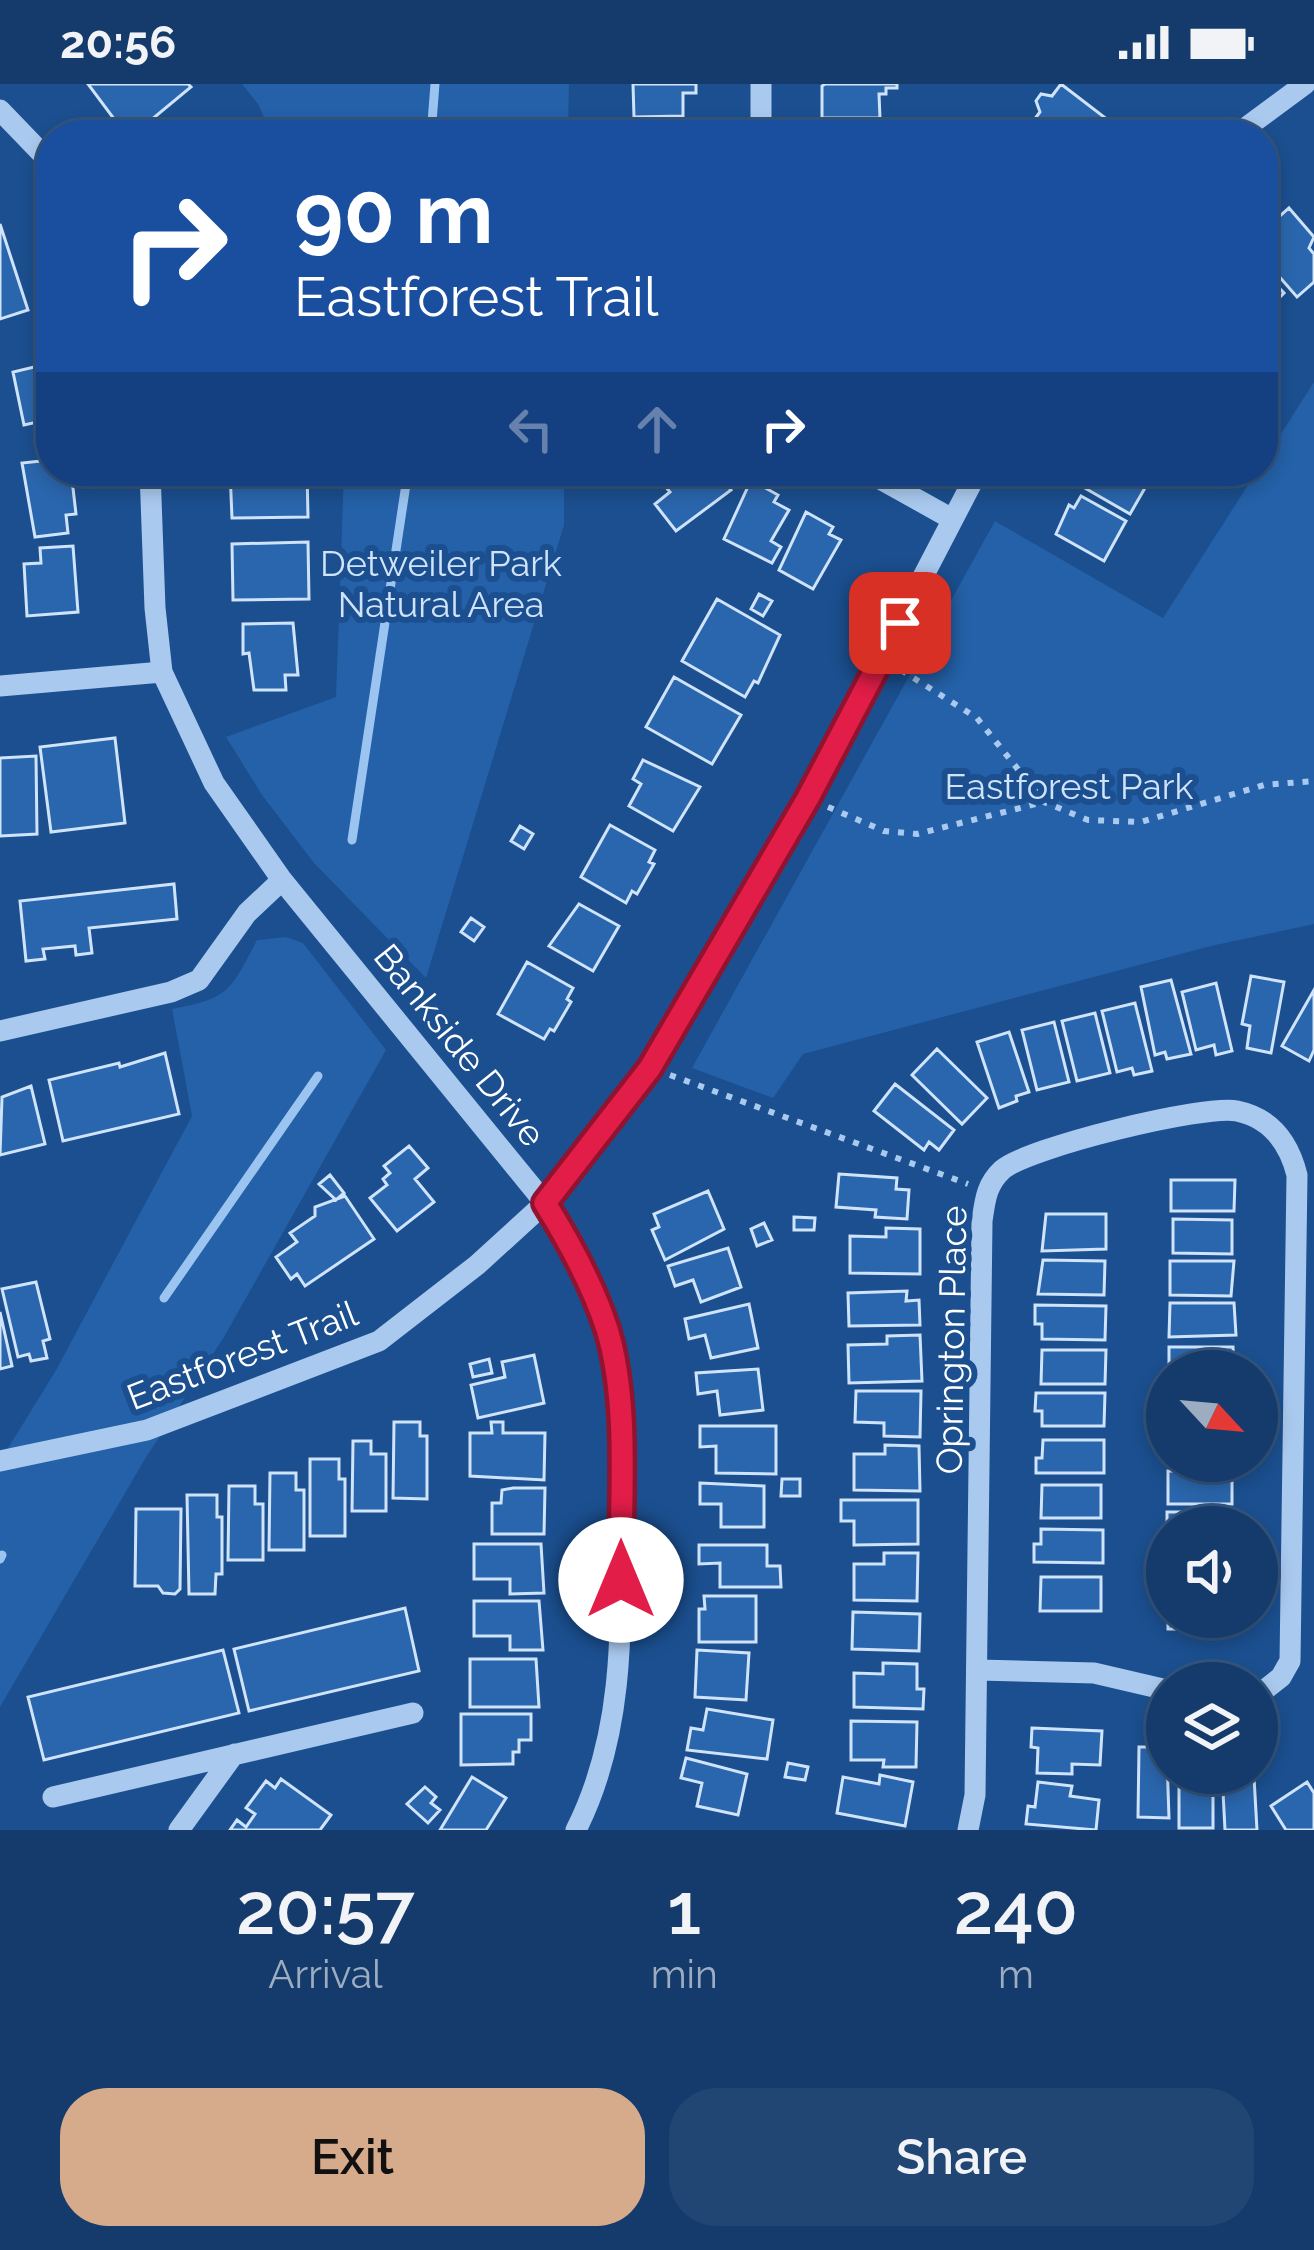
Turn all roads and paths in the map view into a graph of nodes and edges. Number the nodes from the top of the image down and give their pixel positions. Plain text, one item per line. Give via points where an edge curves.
1 (761, 84) edge
2 (1305, 84) edge
3 (0, 110) edge
4 (760, 120) edge
5 (1257, 120) edge
6 (36, 148) edge
7 (151, 486) edge
8 (893, 486) edge
9 (970, 486) edge
10 (952, 519) junction
11 (882, 658) junction
12 (163, 672) junction
13 (0, 686) edge
14 (1314, 781) edge
15 (808, 798) junction
16 (1044, 802) junction
17 (282, 880) junction
18 (0, 1031) edge
19 (650, 1068) junction
20 (986, 1191) junction
21 (545, 1203) junction
22 (0, 1461) edge
23 (978, 1670) junction
24 (1278, 1679) edge
25 (1146, 1685) edge
26 (413, 1713) dead end
27 (235, 1754) junction
28 (53, 1797) dead end
29 (179, 1830) edge
30 (576, 1830) edge
31 (968, 1830) edge

1 - 4 street
2 - 5 street
3 - 6 street
7 - 12 street, Bankside Drive
8 - 10 street
9 - 10 street, Eastforest Trail
10 - 11 street, Eastforest Trail
11 - 15 street, Eastforest Trail
11 - 16 path via 977,718
12 - 13 street
12 - 17 street, Bankside Drive via 214,784
14 - 16 path via 1264,785 1141,822 1088,820
15 - 16 path via 884,830 917,834
15 - 19 street, Eastforest Trail
17 - 18 street via 247,913 200,980
17 - 21 street, Bankside Drive
19 - 20 path
19 - 21 street, Eastforest Trail
20 - 23 street, Oprington Place
20 - 24 street, Oprington Place via 1004,1168 1052,1147 1210,1109 1263,1121 1292,1152 1291,1648
21 - 22 street, Eastforest Trail via 379,1341 147,1430
21 - 30 street, Bankside Drive via 577,1254 607,1329 619,1409 620,1662 611,1736
23 - 25 street via 1094,1673
23 - 31 street, Oprington Place
26 - 27 street
27 - 28 street
27 - 29 street

